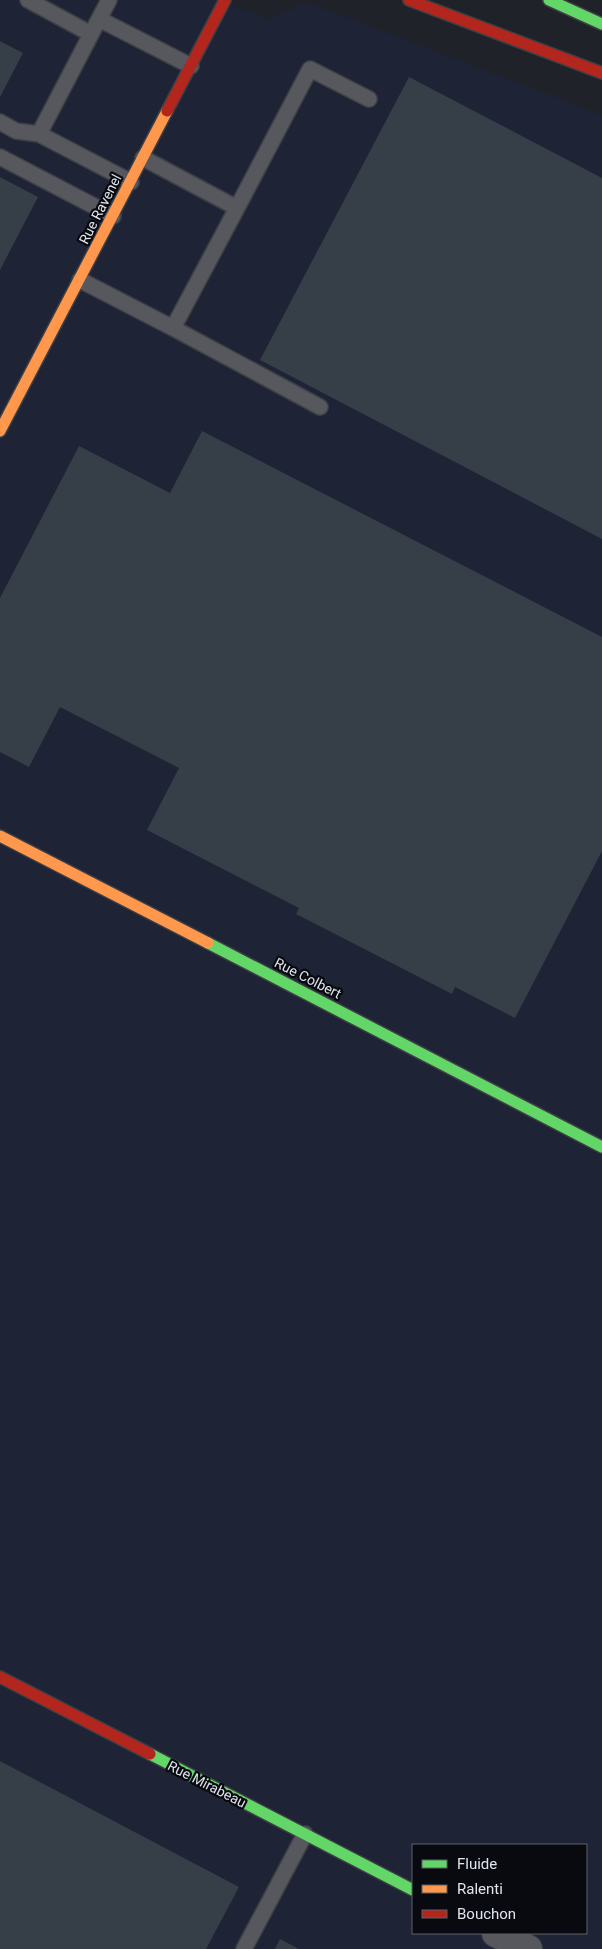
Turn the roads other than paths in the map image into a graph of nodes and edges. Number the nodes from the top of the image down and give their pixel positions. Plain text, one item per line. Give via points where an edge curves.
1 (28, 0) edge
2 (109, 0) edge
3 (225, 0) edge
4 (409, 0) edge
5 (549, 0) edge
6 (99, 19) junction
7 (602, 24) edge
8 (91, 34) junction
9 (191, 66) junction
10 (602, 73) edge
11 (370, 99) dead end
12 (0, 122) edge
13 (39, 134) junction
14 (0, 157) edge
15 (143, 158) junction
16 (130, 182) junction
17 (236, 208) junction
18 (113, 216) junction
19 (80, 280) junction
20 (173, 328) junction
21 (320, 406) dead end
22 (0, 431) edge
23 (0, 836) edge
24 (602, 1147) edge
25 (0, 1677) edge
26 (305, 1834) junction
27 (412, 1889) edge
28 (498, 1934) edge
29 (244, 1949) edge
30 (528, 1949) edge

1 - 8 lane
2 - 6 lane
3 - 9 main road, Rue Ravenel
4 - 10 main road
5 - 7 main road
6 - 8 lane
6 - 9 lane
8 - 13 lane
9 - 15 main road, Rue Ravenel
11 - 17 lane via 310,69
12 - 13 lane via 16,131
13 - 16 lane
14 - 18 lane
15 - 16 main road, Rue Ravenel
15 - 17 lane
16 - 18 main road, Rue Ravenel
17 - 20 lane
18 - 19 main road, Rue Ravenel
19 - 20 lane
19 - 22 main road, Rue Ravenel
20 - 21 lane
23 - 24 main road, Rue Colbert
25 - 26 main road, Rue Mirabeau
26 - 27 main road, Rue Mirabeau
26 - 29 lane
28 - 30 street

